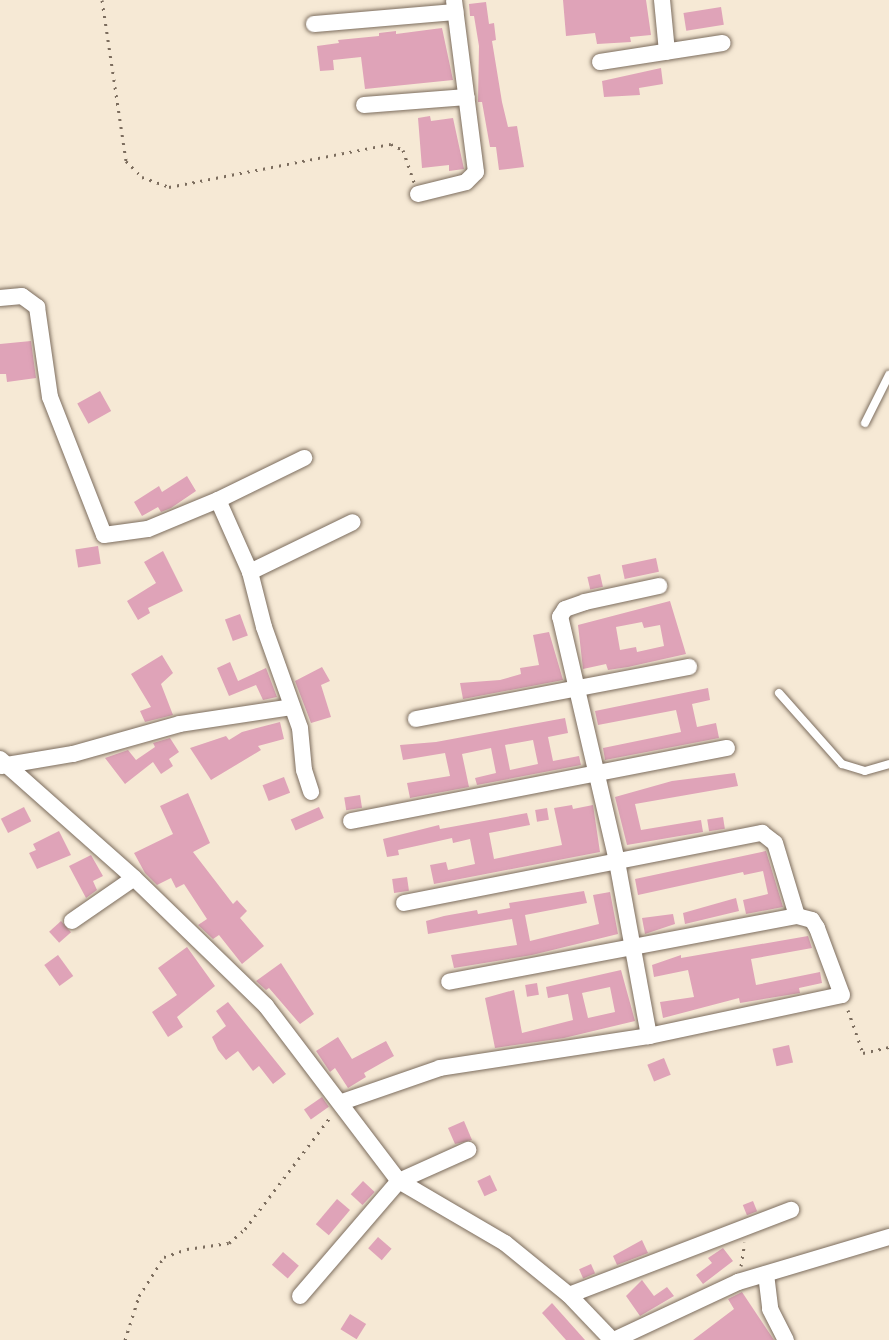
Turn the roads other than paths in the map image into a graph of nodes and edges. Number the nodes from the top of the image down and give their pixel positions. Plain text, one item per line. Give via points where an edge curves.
1 (662, 0) edge
2 (454, 6) edge
3 (314, 24) dead end
4 (723, 43) dead end
5 (667, 52) junction
6 (600, 62) dead end
7 (467, 97) junction
8 (364, 105) dead end
9 (418, 194) road end
10 (0, 298) edge
11 (889, 375) edge
12 (865, 423) dead end
13 (304, 458) dead end
14 (218, 500) junction
15 (353, 522) dead end
16 (250, 572) junction
17 (659, 586) dead end
18 (689, 667) dead end
19 (575, 689) junction
20 (779, 693) dead end
21 (292, 707) junction
22 (416, 719) dead end
23 (727, 748) dead end
24 (2, 763) edge
25 (889, 764) edge
26 (596, 773) junction
27 (311, 792) dead end
28 (351, 821) dead end
29 (617, 861) junction
30 (134, 878) junction
31 (404, 903) dead end
32 (797, 916) junction
33 (72, 921) dead end
34 (633, 949) junction
35 (449, 982) dead end
36 (649, 1036) junction
37 (342, 1102) junction
38 (468, 1150) dead end
39 (399, 1181) junction
40 (791, 1210) dead end
41 (889, 1237) edge
42 (766, 1274) junction
43 (569, 1295) junction
44 (300, 1296) dead end
45 (613, 1340) edge
46 (786, 1340) edge

1 - 5 street
2 - 3 street
2 - 7 street
4 - 5 street
5 - 6 street
7 - 8 street
7 - 9 street via 474,177
10 - 14 street via 22,296 37,307 50,397 104,535 148,529
11 - 12 lane
13 - 14 street
14 - 16 street
15 - 16 street
16 - 21 street
17 - 19 street via 562,612
18 - 19 street
19 - 22 street
19 - 26 street
20 - 25 lane via 842,764 865,771
21 - 24 street via 180,724 73,754
21 - 27 street
23 - 26 street
24 - 30 street
26 - 28 street
26 - 29 street
29 - 31 street
29 - 32 street via 767,835 775,843
29 - 34 street
30 - 33 street
30 - 37 street via 266,1006
32 - 34 street
32 - 36 street via 812,920 817,928 842,995
34 - 35 street
34 - 36 street
36 - 37 street via 440,1068
37 - 39 street
38 - 39 street
39 - 43 street via 505,1243
39 - 44 street
40 - 43 street
41 - 42 street
42 - 45 street
42 - 46 street via 770,1309
43 - 45 street

